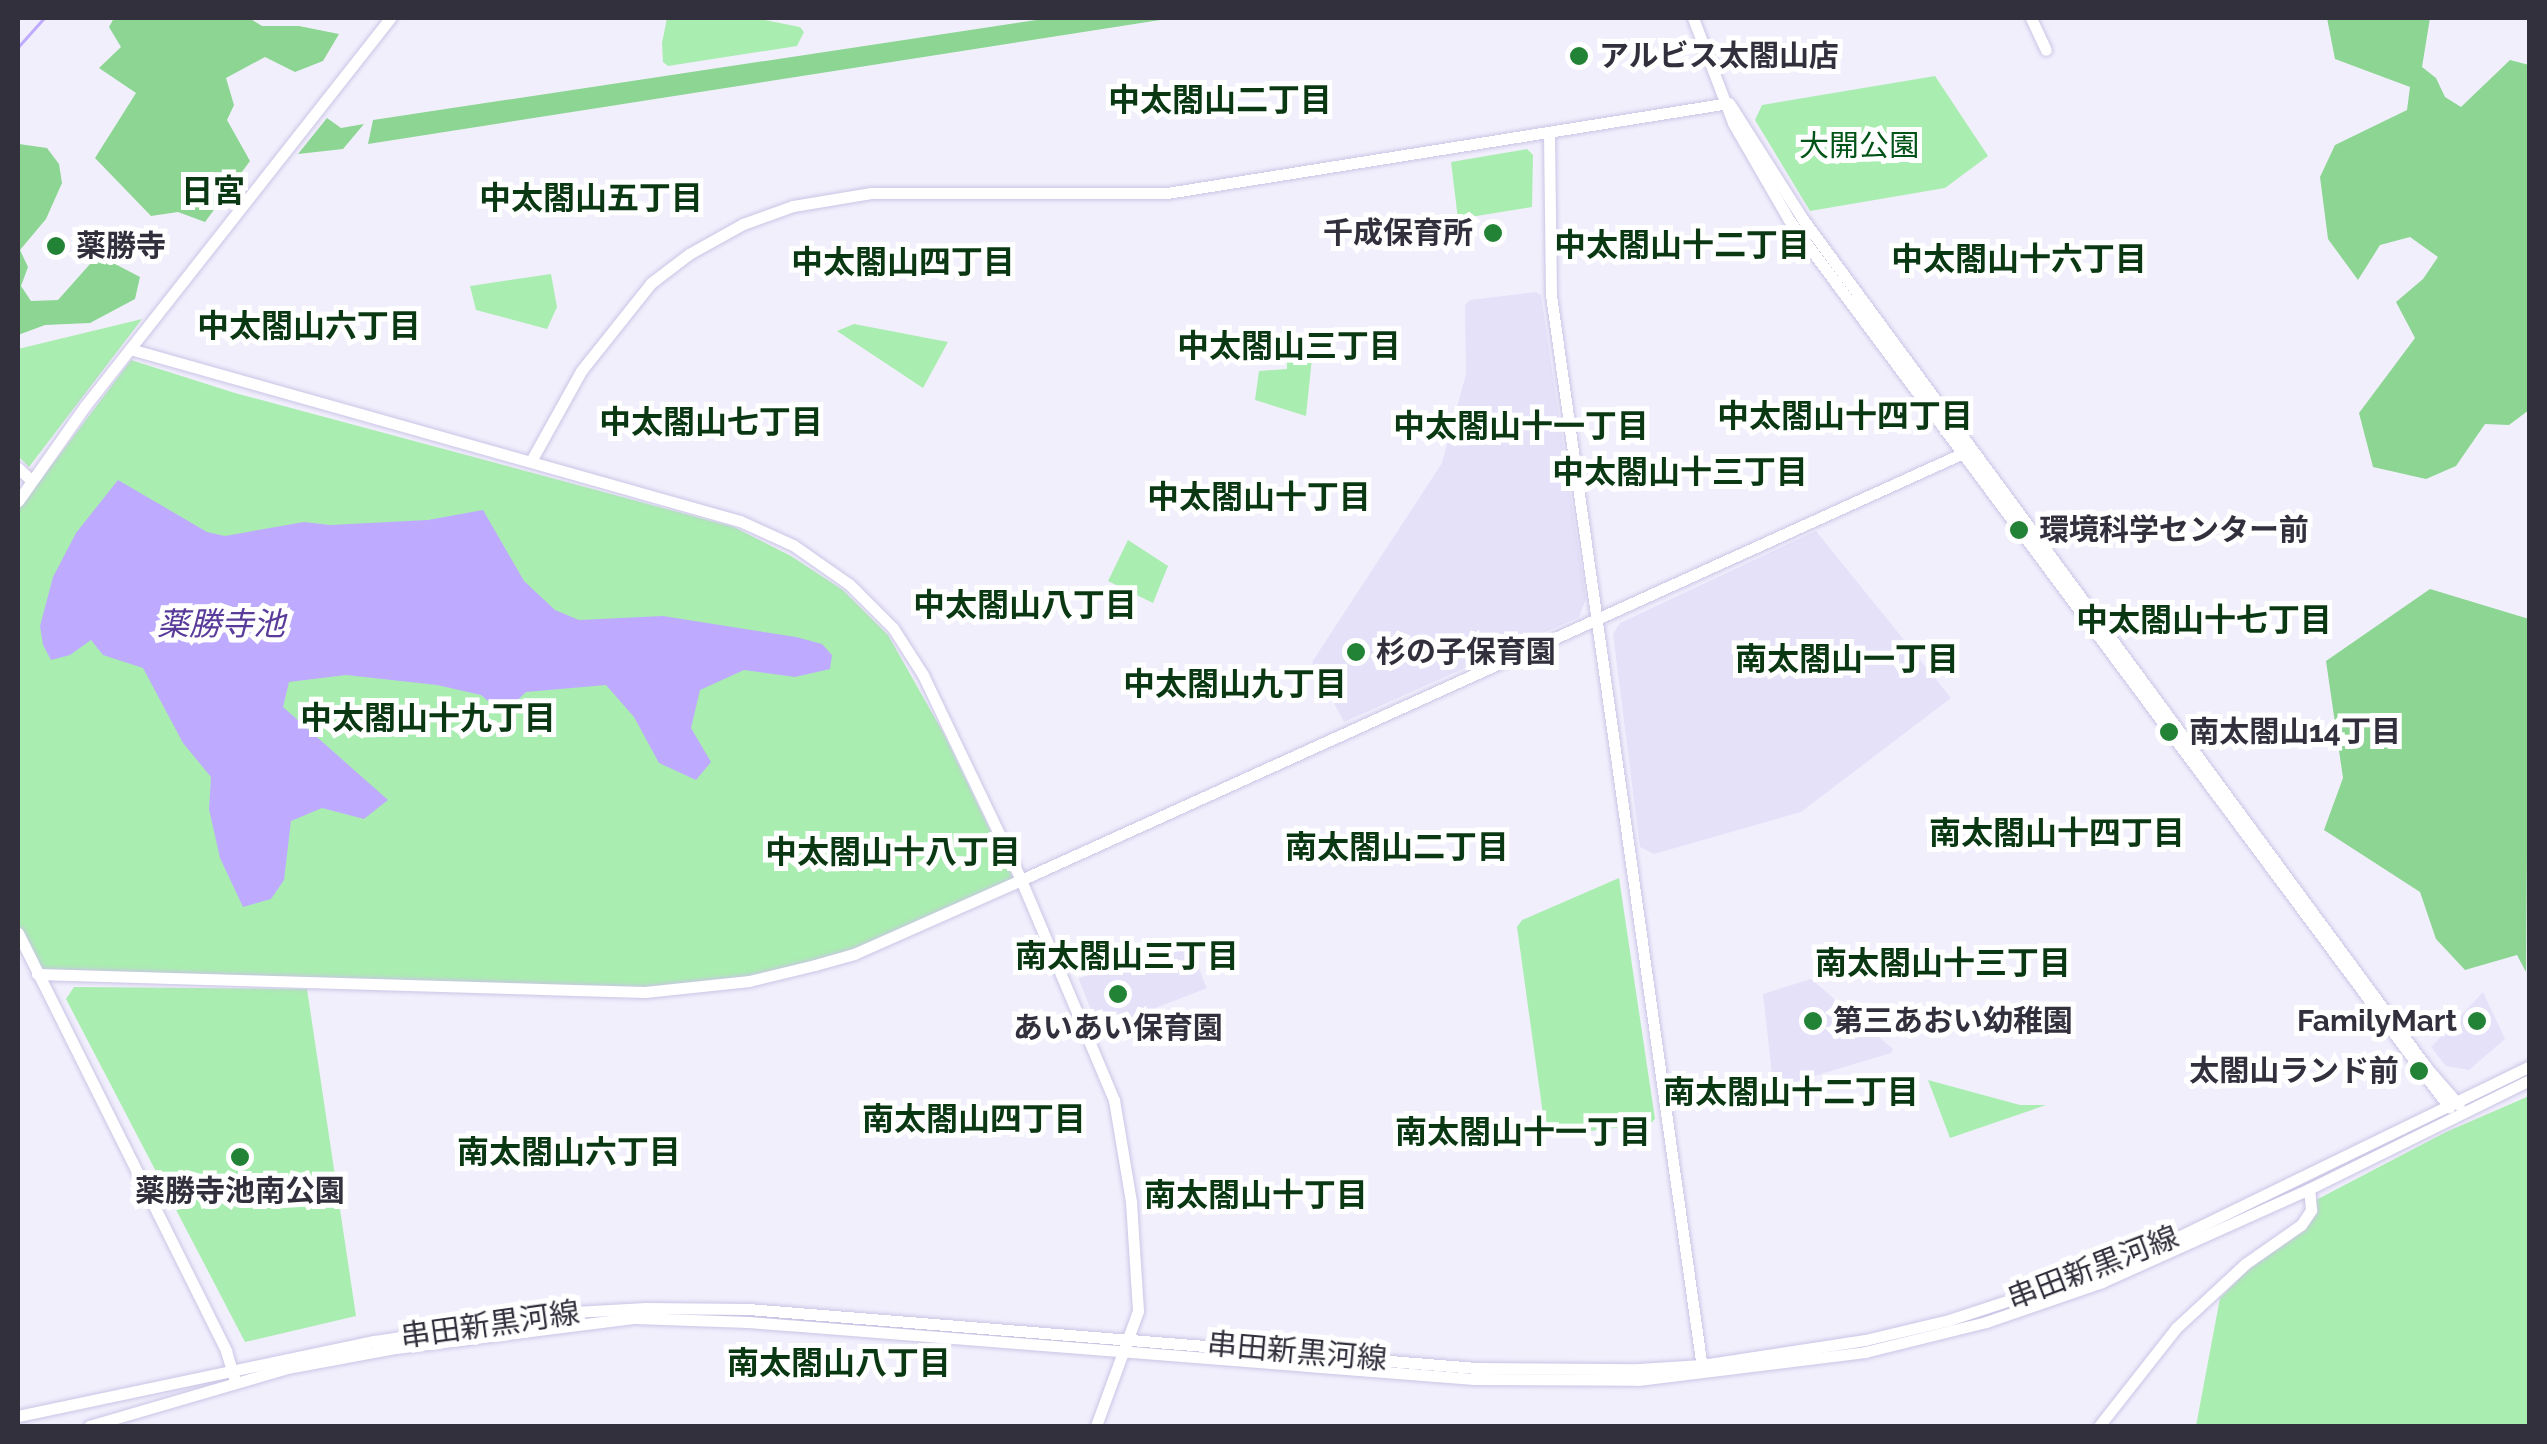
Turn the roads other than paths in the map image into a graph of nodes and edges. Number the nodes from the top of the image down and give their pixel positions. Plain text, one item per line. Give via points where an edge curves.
1 (390, 18) edge
2 (1694, 18) edge
3 (2032, 18) edge
4 (2046, 50) dead end
5 (1728, 103) junction
6 (1549, 133) junction
7 (130, 349) junction
8 (1964, 454) junction
9 (531, 461) junction
10 (18, 468) edge
11 (31, 480) junction
12 (18, 501) edge
13 (1598, 621) junction
14 (1022, 880) junction
15 (18, 934) edge
16 (37, 974) junction
17 (2530, 1066) edge
18 (2530, 1080) edge
19 (2455, 1107) junction
20 (2309, 1189) junction
21 (1126, 1345) junction
22 (1702, 1370) junction
23 (234, 1377) junction
24 (18, 1416) edge
25 (89, 1426) edge
26 (1096, 1426) edge
27 (2099, 1426) edge

1 - 7 street
2 - 5 street
3 - 4 street
5 - 6 street
5 - 8 street via 1789,220
5 - 19 street via 1802,218
6 - 9 street via 1167,193 871,192 793,206 743,224 652,283 581,371
6 - 13 street via 1550,295
7 - 9 street
7 - 11 street
8 - 13 street
8 - 19 street
9 - 14 street via 740,520 793,545 849,584 893,628 923,675
10 - 11 street
11 - 12 street
13 - 14 street
13 - 22 street
14 - 16 street via 854,954 700,988 555,990
14 - 21 street via 1114,1100 1131,1202 1138,1311
15 - 16 street
16 - 23 street
17 - 19 street, 串田新黒河線
18 - 19 street, 串田新黒河線
19 - 20 street, 串田新黒河線
19 - 22 street, 串田新黒河線 via 2098,1271 1898,1332
20 - 22 street, 串田新黒河線 via 2102,1282 1986,1322 1864,1352
20 - 27 street via 2311,1210 2301,1225 2176,1328
21 - 22 street, 串田新黒河線 via 1477,1368
21 - 23 street, 串田新黒河線 via 748,1309 646,1308 520,1318 375,1341
21 - 26 street
23 - 24 street, 串田新黒河線
23 - 25 street, 串田新黒河線

